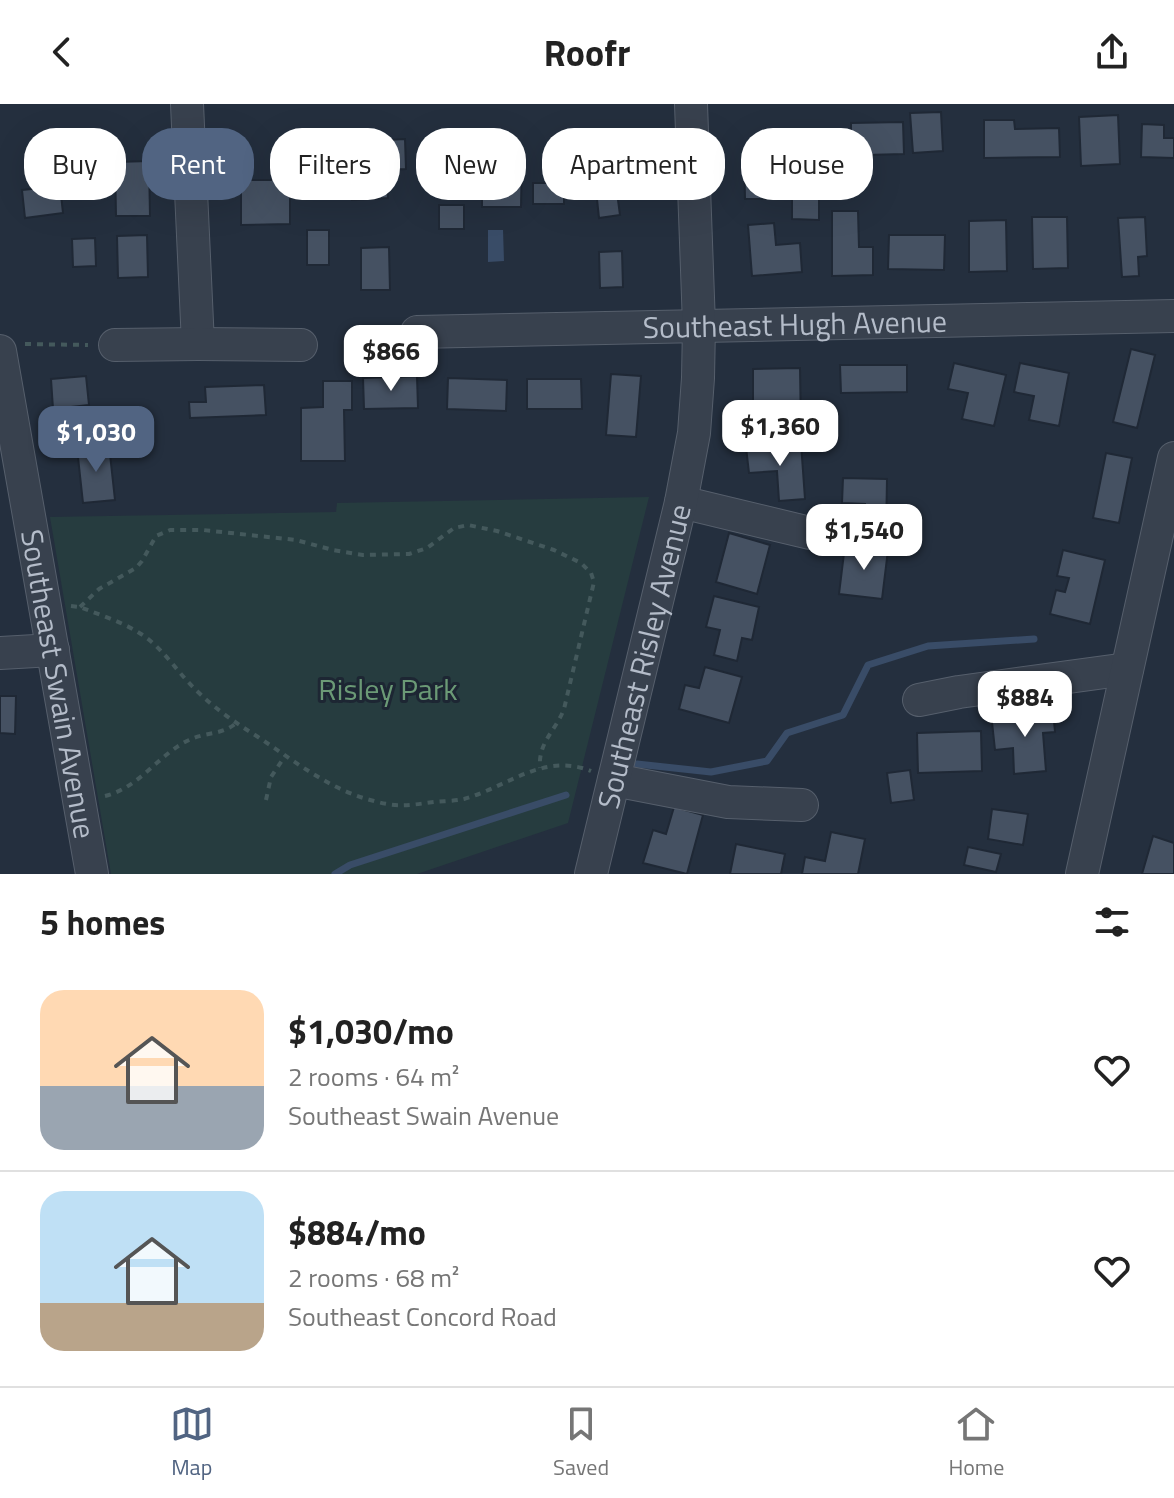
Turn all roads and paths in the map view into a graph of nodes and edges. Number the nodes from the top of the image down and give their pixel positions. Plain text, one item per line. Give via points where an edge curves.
1 (187, 104) edge
2 (691, 104) edge
3 (1174, 316) edge
4 (699, 325) junction
5 (417, 332) dead end
6 (198, 344) junction
7 (115, 345) joint
8 (301, 345) dead end
9 (7, 347) edge
10 (1174, 458) edge
11 (681, 502) junction
12 (810, 533) dead end
13 (45, 604) junction
14 (80, 607) junction
15 (53, 650) junction
16 (0, 653) edge
17 (1127, 669) junction
18 (919, 700) dead end
19 (236, 723) junction
20 (285, 756) junction
21 (540, 768) junction
22 (614, 780) junction
23 (79, 800) junction
24 (266, 800) dead end
25 (802, 805) dead end
26 (92, 874) edge
27 (591, 874) edge
28 (1082, 874) edge

1 - 6 street
2 - 4 street, Southeast Risley Avenue
3 - 4 street, Southeast Hugh Avenue
4 - 5 street, Southeast Hugh Avenue
4 - 11 street, Southeast Risley Avenue via 694,433
6 - 7 street
6 - 8 street
7 - 9 path
9 - 13 street, Southeast Swain Avenue
10 - 17 street
11 - 12 street
11 - 22 street, Southeast Risley Avenue
13 - 14 path
13 - 15 street, Southeast Swain Avenue
14 - 19 path via 139,632
14 - 21 path via 136,568 156,536 170,530 296,540 363,555 409,554 468,525 554,550 581,563 594,582 564,709 542,746
15 - 16 street
15 - 23 street, Southeast Swain Avenue
17 - 18 street
17 - 28 street
19 - 20 path
19 - 23 path via 229,730 187,740 109,796
20 - 21 path via 332,786 403,807 463,799
20 - 24 path via 271,777
21 - 22 path via 585,768
22 - 25 street via 728,802
22 - 27 street, Southeast Risley Avenue
23 - 26 street, Southeast Swain Avenue

